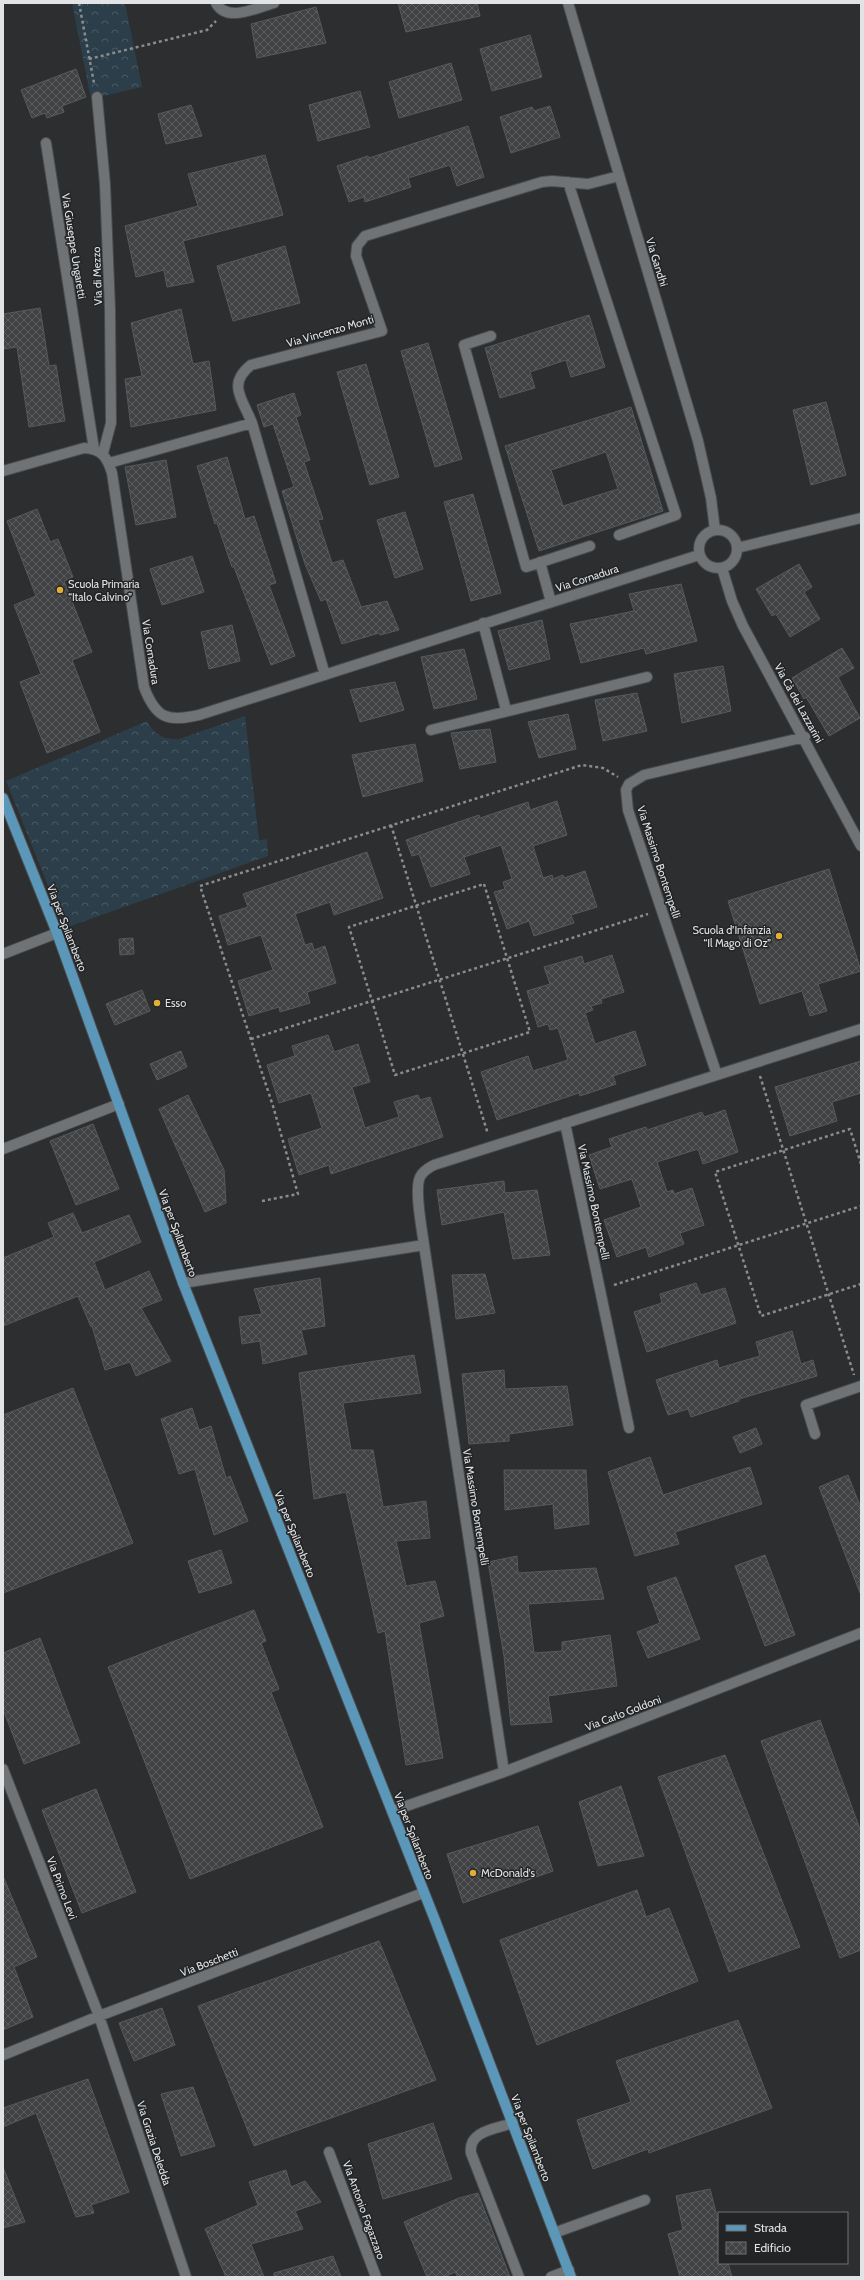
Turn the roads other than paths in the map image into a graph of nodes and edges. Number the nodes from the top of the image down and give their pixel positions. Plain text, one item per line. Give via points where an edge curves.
1 (216, 3) edge
2 (274, 3) edge
3 (568, 3) edge
4 (97, 97) road end
5 (46, 142) dead end
6 (619, 176) junction
7 (568, 182) junction
8 (491, 336) dead end
9 (252, 423) junction
10 (99, 451) junction
11 (109, 462) junction
12 (3, 471) edge
13 (861, 518) edge
14 (715, 530) junction
15 (619, 535) dead end
16 (590, 546) dead end
17 (737, 548) junction
18 (699, 555) junction
19 (540, 562) junction
20 (722, 568) junction
21 (551, 602) junction
22 (483, 623) junction
23 (325, 675) junction
24 (646, 677) dead end
25 (506, 710) junction
26 (430, 730) dead end
27 (804, 737) junction
28 (3, 798) edge
29 (861, 846) edge
30 (57, 933) junction
31 (3, 954) edge
32 (861, 1029) edge
33 (717, 1075) junction
34 (119, 1104) junction
35 (565, 1123) junction
36 (3, 1149) edge
37 (424, 1245) junction
38 (183, 1283) junction
39 (860, 1387) edge
40 (629, 1428) dead end
41 (816, 1434) dead end
42 (861, 1633) edge
43 (3, 1769) edge
44 (504, 1772) junction
45 (392, 1811) junction
46 (423, 1893) junction
47 (99, 2016) junction
48 (3, 2055) edge
49 (513, 2123) junction
50 (329, 2152) dead end
51 (645, 2200) dead end
52 (554, 2233) junction
53 (570, 2274) edge
54 (186, 2277) edge
55 (376, 2277) edge
56 (519, 2277) edge
57 (551, 2277) edge

1 - 2 street via 226,12 233,14
3 - 6 street, Via Gandhi
4 - 10 street, Via di Mezzo via 105,184 111,423
5 - 10 street, Via Giuseppe Ungaretti
6 - 7 street, Via Vincenzo Monti via 588,184
6 - 14 street, Via Gandhi via 698,441 711,498
7 - 9 street, Via Vincenzo Monti via 542,182 360,239 356,256 382,331 251,365 238,377 237,385
7 - 15 street via 676,515
8 - 19 street via 464,345 526,567
9 - 11 street
9 - 23 street, Via Vincenzo Monti
10 - 11 street, Via Cornadura
10 - 12 street via 84,448
11 - 23 street, Via Cornadura via 144,687 156,710 164,717 174,719 199,715
13 - 17 street
14 - 17 street via 728,532 736,542
14 - 18 street via 704,536 698,548
16 - 19 street
17 - 20 street via 734,561
18 - 20 street via 708,566
18 - 21 street, Via Cornadura
19 - 21 street
20 - 27 street, Via Cà dei Lazzarini via 740,620
21 - 22 street, Via Cornadura
22 - 23 street, Via Cornadura
22 - 25 street
24 - 25 street
25 - 26 street
27 - 29 street, Via Cà dei Lazzarini
27 - 33 street, Via Massimo Bontempelli via 654,772 628,784 628,810
28 - 30 main road, Via per Spilamberto
30 - 31 street
30 - 34 main road, Via per Spilamberto
32 - 33 street, Via Massimo Bontempelli
33 - 35 street, Via Massimo Bontempelli
34 - 36 street
34 - 38 main road, Via per Spilamberto
35 - 37 street, Via Massimo Bontempelli via 434,1165 424,1171 419,1178 418,1188
35 - 40 street, Via Massimo Bontempelli
37 - 38 street
37 - 44 street, Via Massimo Bontempelli
38 - 45 main road, Via per Spilamberto
39 - 41 street via 806,1405
42 - 44 street, Via Carlo Goldoni
43 - 47 street, Via Primo Levi
44 - 45 street, Via Carlo Goldoni
45 - 46 main road, Via per Spilamberto
46 - 47 street, Via Boschetti
46 - 49 main road, Via per Spilamberto
47 - 48 street, Via Boschetti
47 - 54 street, Via Grazia Deledda
49 - 52 main road, Via per Spilamberto
49 - 56 street via 481,2134 472,2139 470,2146
50 - 55 street, Via Antonio Fogazzaro
51 - 52 street
52 - 53 main road, Via per Spilamberto
53 - 57 street

